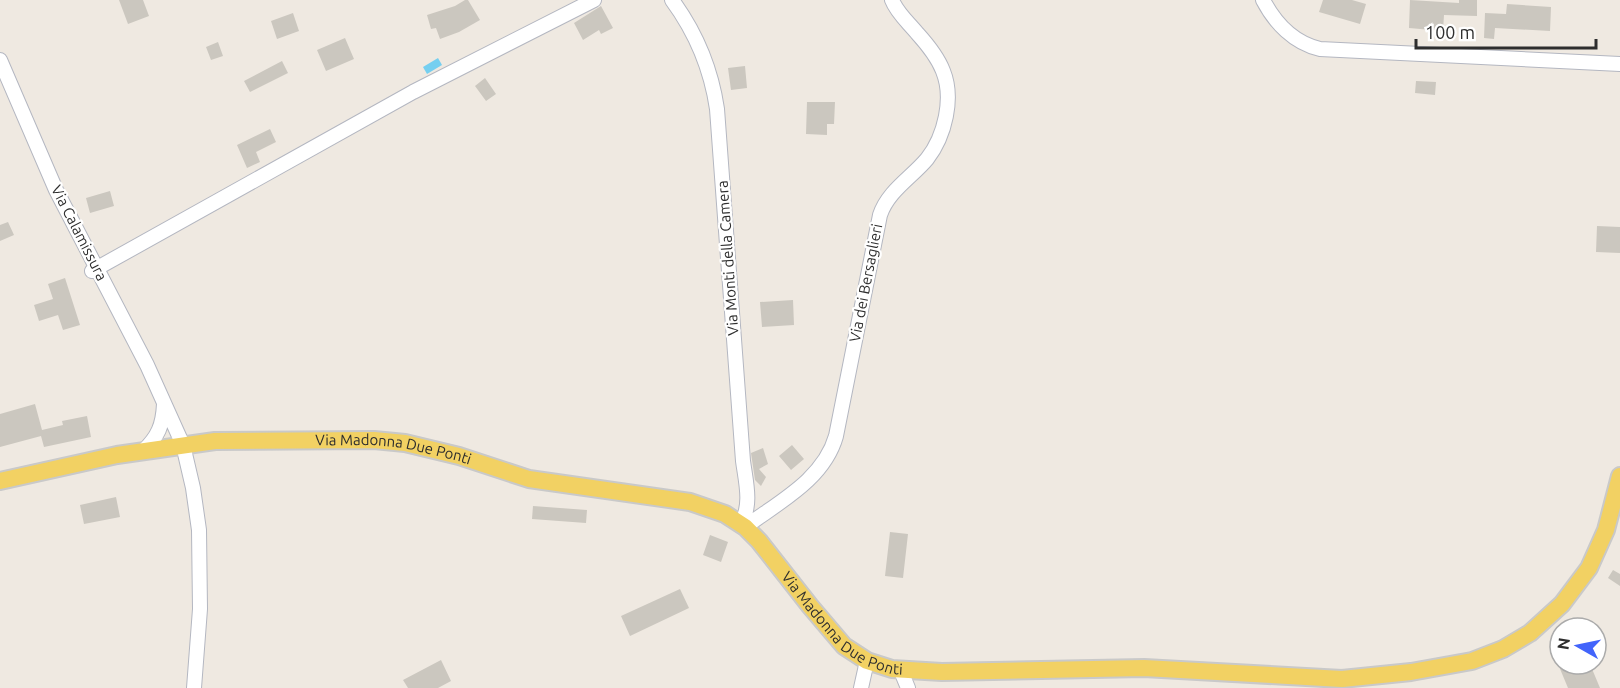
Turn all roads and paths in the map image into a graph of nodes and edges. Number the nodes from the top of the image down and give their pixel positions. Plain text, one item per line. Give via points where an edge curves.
1 (594, 0) edge
2 (672, 0) edge
3 (892, 0) edge
4 (1263, 0) edge
5 (0, 60) edge
6 (1620, 64) edge
7 (95, 270) junction
8 (164, 402) junction
9 (183, 445) junction
10 (143, 451) junction
11 (1620, 476) edge
12 (0, 481) edge
13 (743, 525) junction
14 (867, 661) junction
15 (901, 670) junction
16 (194, 688) edge
17 (861, 688) edge
18 (908, 688) edge

1 - 7 street via 413,92
2 - 13 street, Via Monti della Camera via 706,61 717,110 748,495
3 - 13 street, Via dei Bersaglieri via 942,70 948,96 943,126 926,160 888,198 880,215 832,449 812,476
4 - 6 street via 1290,34 1320,49
5 - 7 street, Via Calamissura
7 - 8 street, Via Calamissura
8 - 9 street, Via Calamissura
8 - 10 street via 161,428
9 - 10 main road, Via Madonna Due Ponti
9 - 13 main road, Via Madonna Due Ponti via 245,439 405,443 528,479 697,504
9 - 16 street, Via Calamissura via 199,530 200,609
10 - 12 main road, Via Madonna Due Ponti
11 - 15 main road, Via Madonna Due Ponti via 1600,545 1571,594 1530,633 1472,661 1403,674 1342,679 1144,668
13 - 14 main road, Via Madonna Due Ponti via 841,642
14 - 15 main road, Via Madonna Due Ponti
14 - 17 street
15 - 18 street

